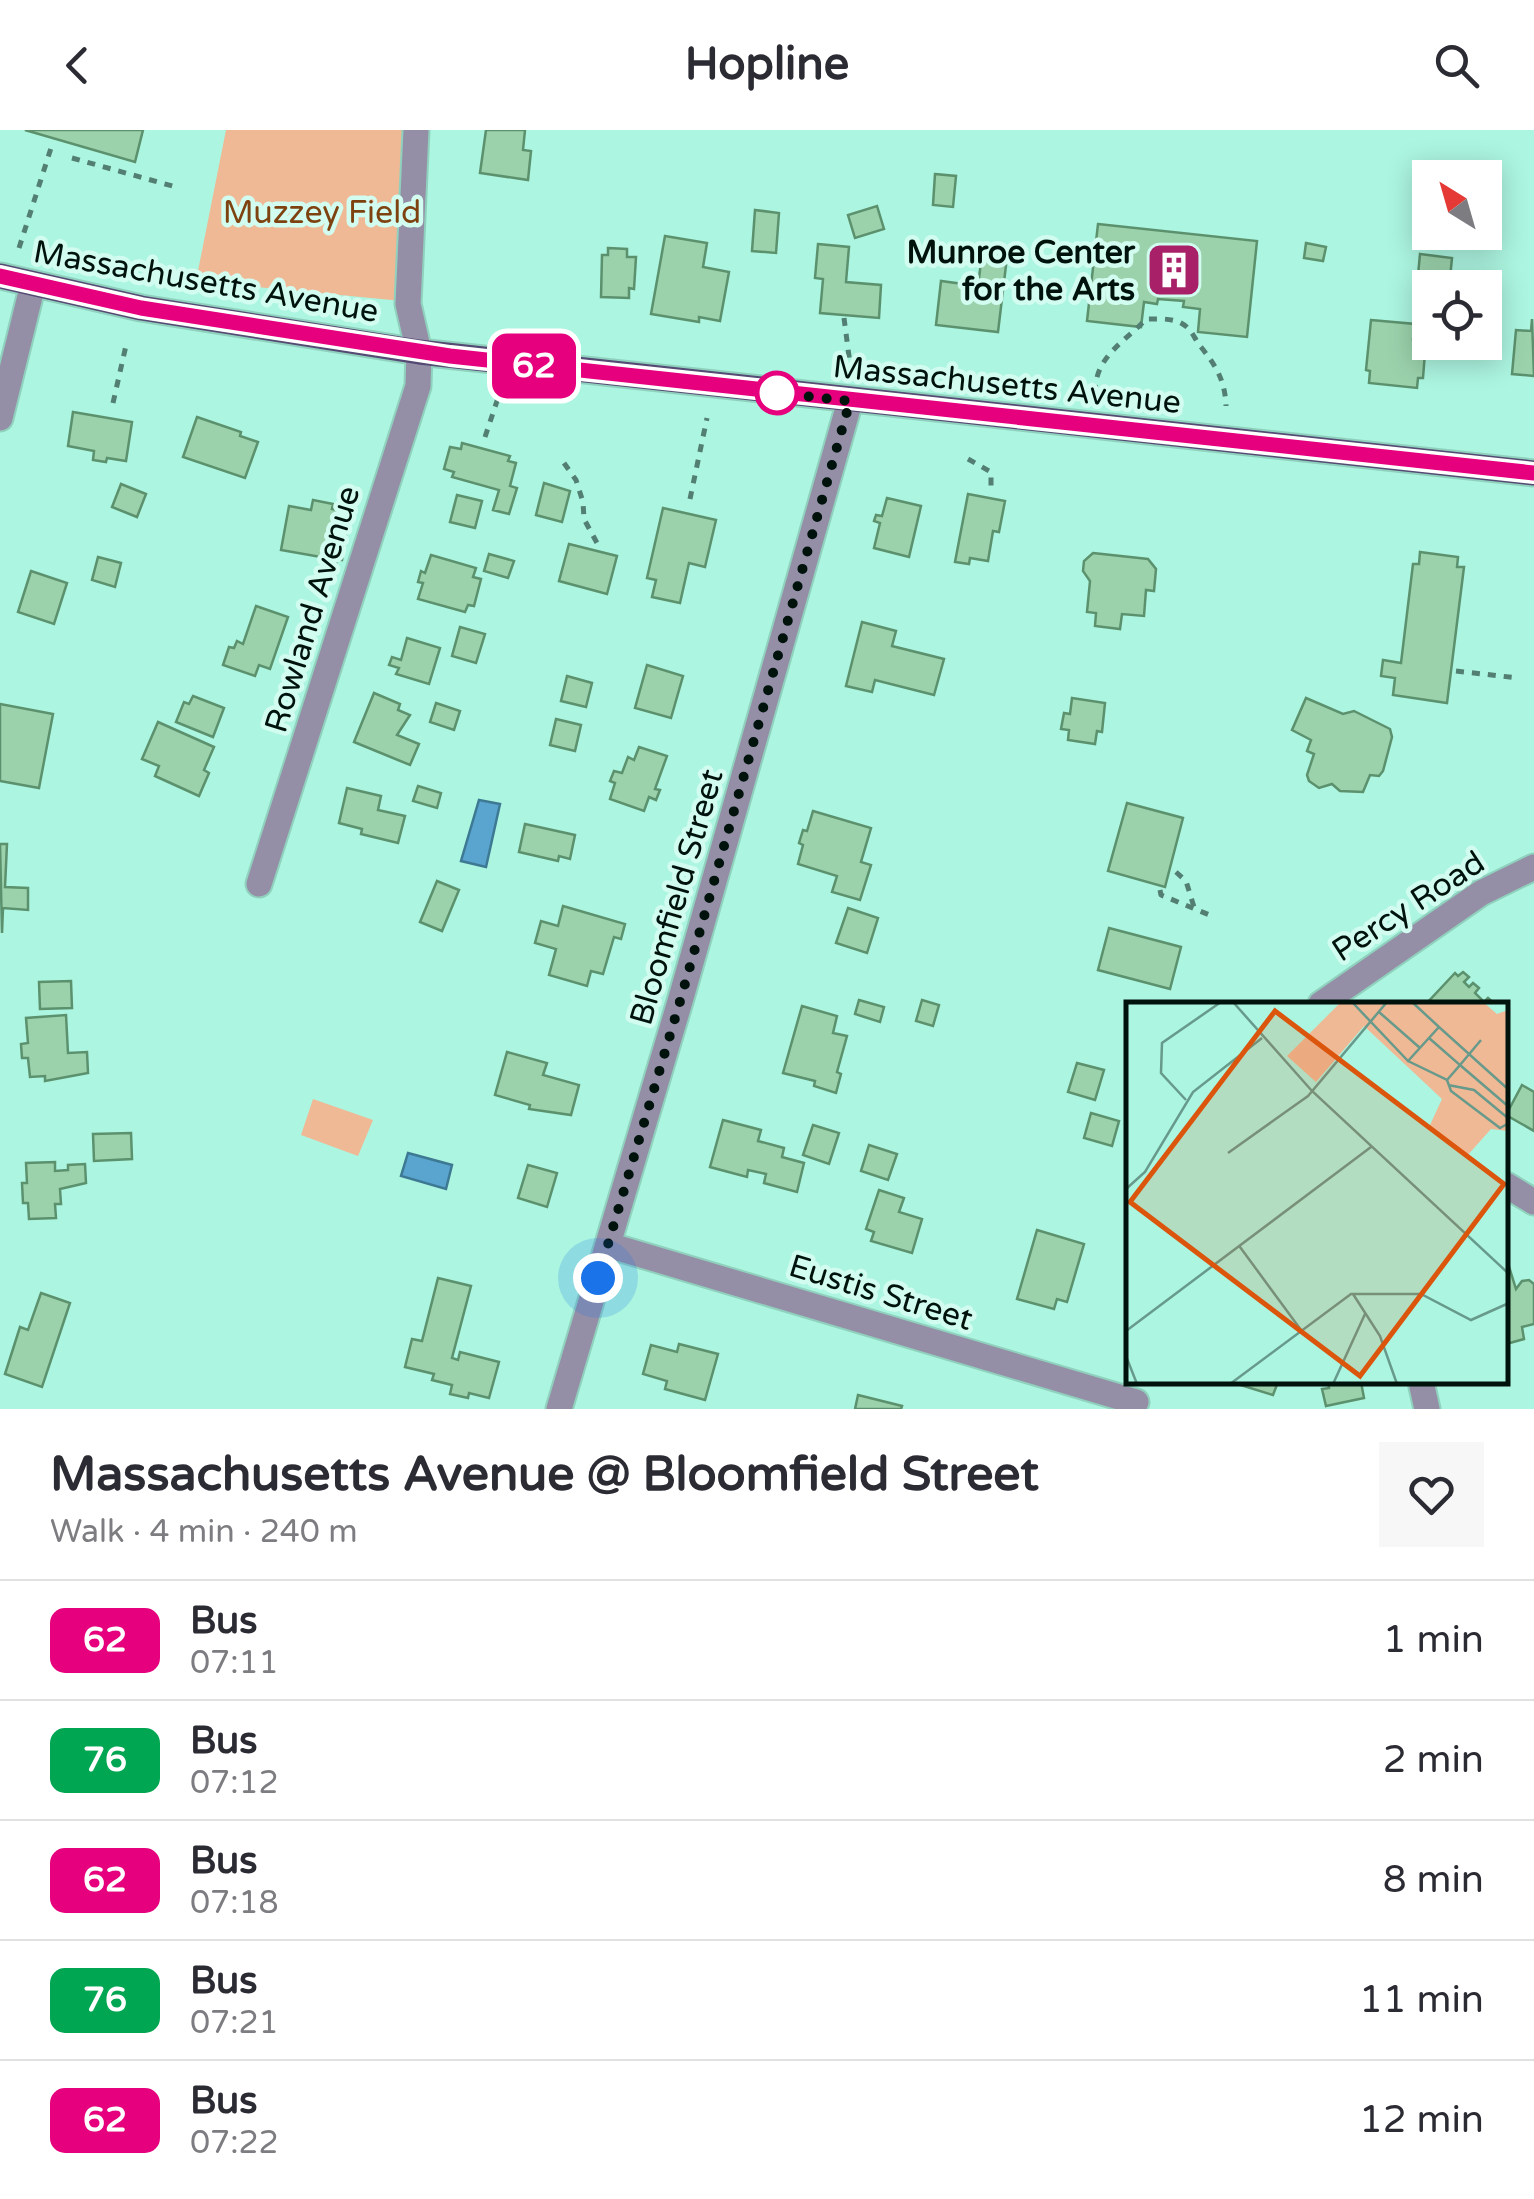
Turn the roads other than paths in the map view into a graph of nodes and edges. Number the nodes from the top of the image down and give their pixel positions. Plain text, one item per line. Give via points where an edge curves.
1 (416, 130) edge
2 (0, 276) edge
3 (34, 284) junction
4 (418, 352) junction
5 (850, 401) junction
6 (0, 418) edge
7 (1534, 473) edge
8 (1534, 868) edge
9 (260, 884) dead end
10 (1324, 1002) edge
11 (1509, 1188) edge
12 (1534, 1202) edge
13 (608, 1245) junction
14 (1421, 1384) edge
15 (1137, 1397) edge
16 (559, 1409) edge
17 (1427, 1409) edge

1 - 4 street, Rowland Avenue via 408,304
2 - 3 main road, Massachusetts Avenue
3 - 4 main road, Massachusetts Avenue
3 - 6 street
4 - 5 main road, Massachusetts Avenue
4 - 9 street, Rowland Avenue via 418,386
5 - 7 main road, Massachusetts Avenue
5 - 13 street, Bloomfield Street
8 - 10 street, Percy Road via 1481,892
11 - 12 street
13 - 15 street, Eustis Street
13 - 16 street, Bloomfield Street
14 - 17 street

